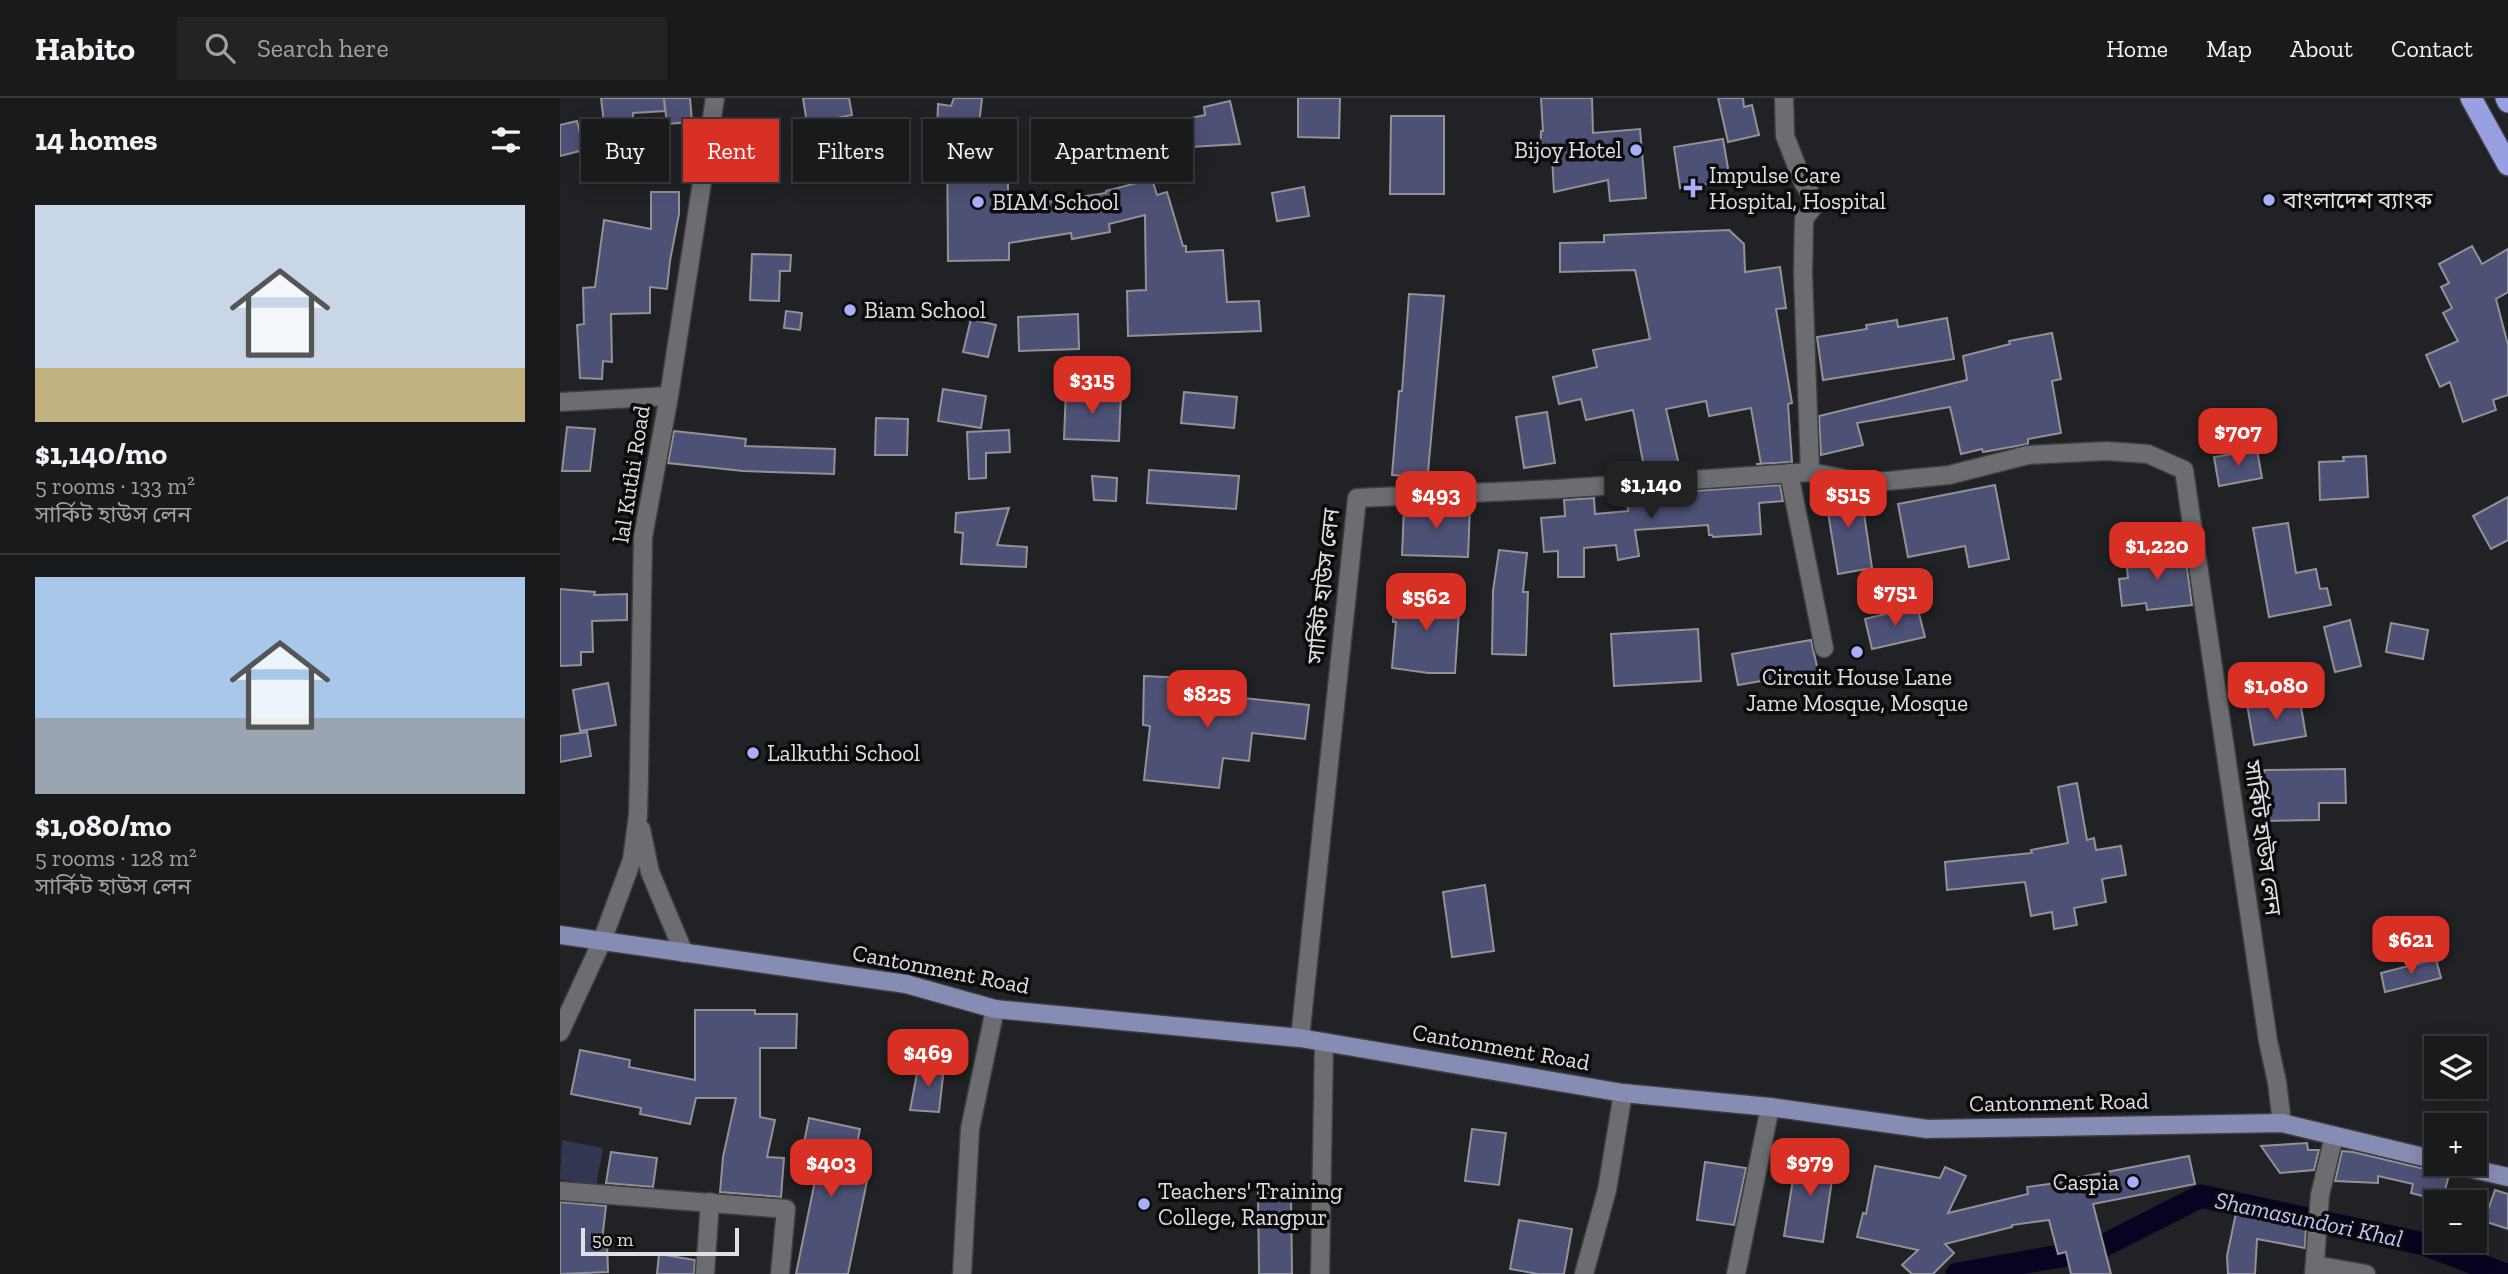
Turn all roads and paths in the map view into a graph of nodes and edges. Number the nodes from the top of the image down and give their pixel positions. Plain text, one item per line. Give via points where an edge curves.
1 (715, 98) edge
2 (1783, 98) edge
3 (2471, 98) edge
4 (2508, 165) edge
5 (669, 396) junction
6 (560, 401) edge
7 (1810, 472) junction
8 (1789, 473) junction
9 (1824, 648) dead end
10 (638, 815) junction
11 (560, 935) edge
12 (602, 941) junction
13 (684, 953) junction
14 (995, 1009) junction
15 (560, 1032) edge
16 (1300, 1038) junction
17 (1324, 1042) junction
18 (1623, 1093) junction
19 (1770, 1107) junction
20 (2282, 1123) junction
21 (2334, 1136) junction
22 (2424, 1157) edge
23 (2487, 1172) edge
24 (2508, 1177) edge
25 (560, 1191) edge
26 (710, 1202) junction
27 (2315, 1269) edge
28 (705, 1274) edge
29 (780, 1274) edge
30 (962, 1274) edge
31 (1320, 1274) edge
32 (1584, 1274) edge
33 (1736, 1274) edge
34 (2367, 1274) edge

1 - 5 street, lal Kuthi Road
2 - 7 street via 1786,136 1816,203 1804,219
3 - 4 highway
5 - 6 street
5 - 10 street, lal Kuthi Road via 643,537
7 - 8 street, সার্কিট হাউস লেন
7 - 20 street, সার্কিট হাউস লেন via 1867,483 1949,475 2028,455 2107,451 2148,454 2184,470
8 - 9 street
8 - 16 street, সার্কিট হাউস লেন via 1357,498
10 - 12 street, lal Kuthi Road via 632,860
10 - 13 street via 650,872
11 - 12 main road, Cantonment Road
12 - 13 main road, Cantonment Road
12 - 15 street, lal Kuthi Road
13 - 14 main road, Cantonment Road via 906,984
14 - 16 main road, Cantonment Road
14 - 30 street via 970,1129
16 - 17 main road, Cantonment Road
17 - 18 main road, Cantonment Road
17 - 31 street
18 - 19 main road, Cantonment Road
18 - 32 street via 1607,1190
19 - 20 main road, Cantonment Road via 1927,1129
19 - 33 street
20 - 21 main road, Cantonment Road
21 - 22 main road, Cantonment Road
21 - 27 street via 2320,1195
23 - 24 main road
25 - 26 street
26 - 28 street
26 - 29 street via 786,1209
27 - 34 street

